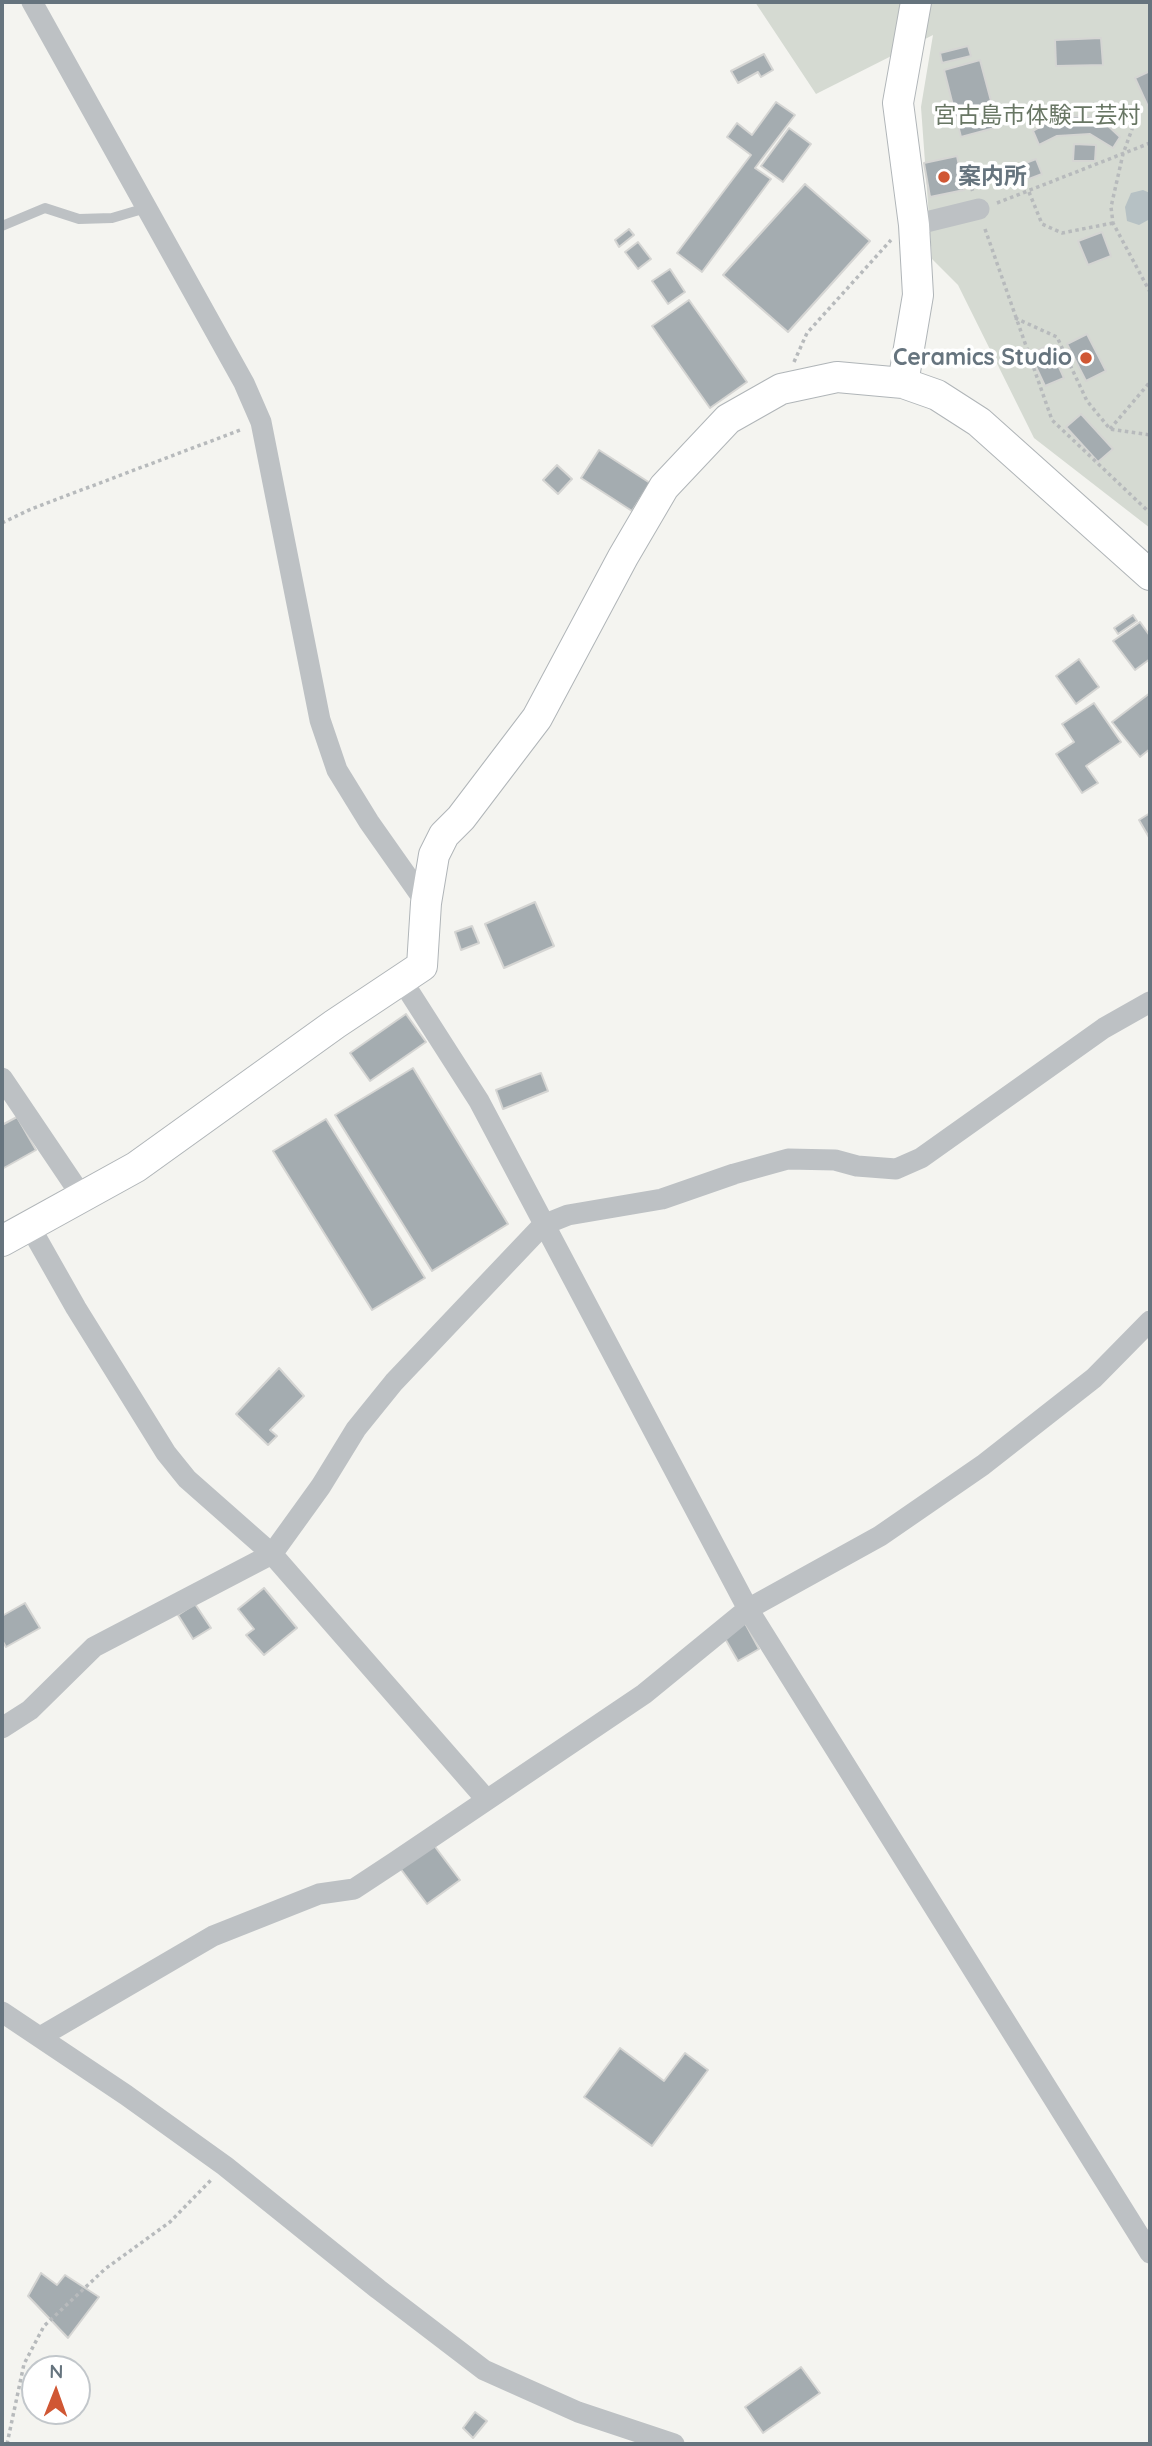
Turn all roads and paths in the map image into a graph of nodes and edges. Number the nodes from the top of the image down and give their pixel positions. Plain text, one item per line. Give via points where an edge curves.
1 (32, 2) edge
2 (916, 2) edge
3 (1140, 107) dead end
4 (1150, 143) edge
5 (1123, 154) junction
6 (969, 181) dead end
7 (1029, 192) junction
8 (146, 208) junction
9 (979, 209) junction
10 (1113, 223) junction
11 (914, 225) junction
12 (2, 226) edge
13 (1150, 292) edge
14 (1013, 317) junction
15 (1150, 382) edge
16 (903, 383) junction
17 (781, 389) junction
18 (261, 422) junction
19 (1110, 429) junction
20 (1150, 435) edge
21 (1150, 513) edge
22 (2, 523) edge
23 (1150, 575) edge
24 (426, 903) junction
25 (401, 979) junction
26 (1150, 1002) edge
27 (2, 1078) edge
28 (81, 1195) junction
29 (29, 1225) junction
30 (543, 1225) junction
31 (2, 1241) edge
32 (1150, 1321) edge
33 (272, 1555) junction
34 (748, 1609) junction
35 (2, 1728) edge
36 (486, 1799) junction
37 (2, 2012) edge
38 (40, 2037) junction
39 (225, 2166) junction
40 (1150, 2253) edge
41 (6, 2444) edge
42 (674, 2444) edge

1 - 8 street
2 - 11 street via 898,103
3 - 5 path
4 - 5 path
5 - 7 path
5 - 10 path via 1111,207
6 - 9 path
7 - 9 path
7 - 10 path via 1042,224 1062,233
8 - 12 lane via 112,218 79,219 45,208
8 - 18 street
9 - 11 street
9 - 14 path
10 - 13 path
11 - 16 street via 918,295
11 - 17 path via 896,234 807,333
14 - 19 path via 1057,338 1087,401
14 - 21 path via 1052,420
15 - 19 path
16 - 17 street via 837,377
16 - 23 street via 937,395 979,422
17 - 24 street via 729,419 664,487 537,718 444,835 434,855
18 - 22 path
18 - 24 street via 320,720 337,770
19 - 20 path
24 - 25 street via 422,966
25 - 28 street via 136,1167
25 - 30 street via 478,1101
26 - 30 street via 1104,1028 921,1158 896,1169 788,1159 663,1199 568,1215
27 - 28 street
28 - 29 street
29 - 31 street
29 - 33 street via 166,1453 187,1479
30 - 33 street via 394,1382 356,1429
30 - 34 street
32 - 34 street via 1094,1378 983,1465 880,1536
33 - 35 street via 94,1647 30,1710
33 - 36 street
34 - 36 street via 644,1694
34 - 40 street
36 - 38 street via 354,1889 319,1894 213,1936
37 - 38 street
38 - 39 street
39 - 41 path via 170,2222 105,2269 44,2326 24,2364
39 - 42 street via 484,2370 578,2412

